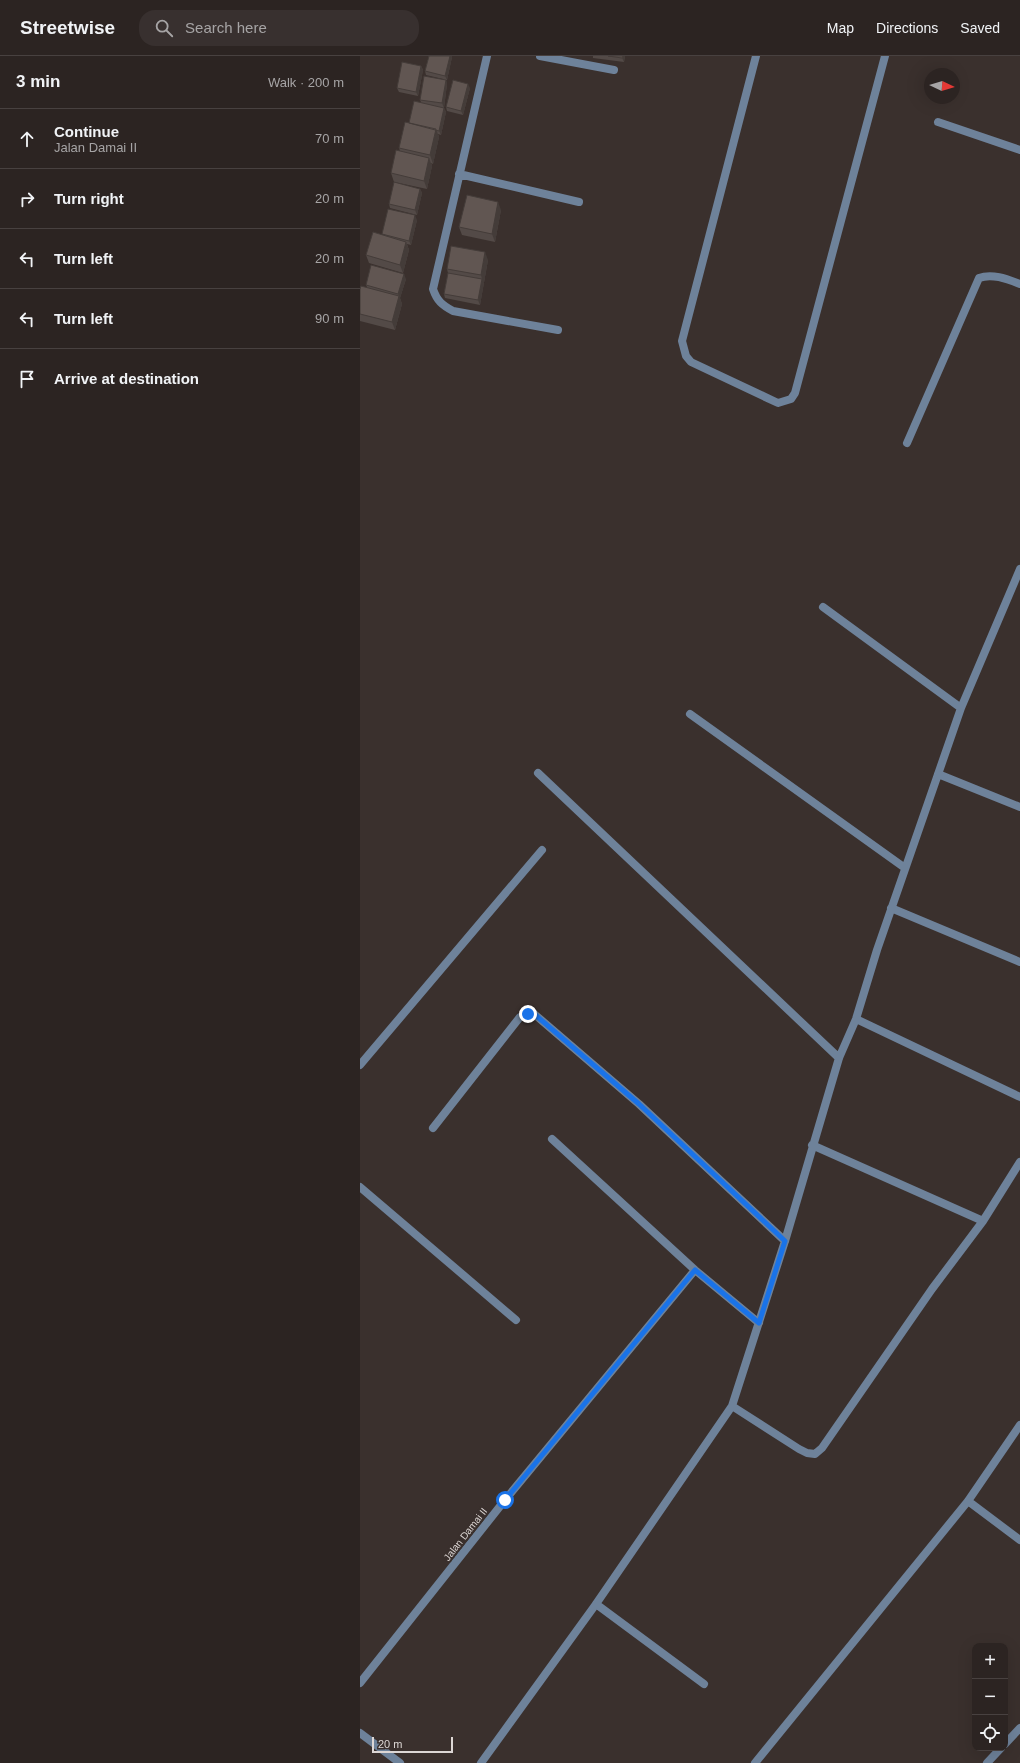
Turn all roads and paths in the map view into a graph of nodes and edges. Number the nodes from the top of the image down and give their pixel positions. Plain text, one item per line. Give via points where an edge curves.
1 (487, 56) edge
2 (540, 56) edge
3 (756, 56) edge
4 (885, 56) edge
5 (614, 70) dead end
6 (938, 122) dead end
7 (1020, 150) edge
8 (459, 174) junction
9 (579, 202) dead end
10 (1020, 284) edge
11 (558, 330) dead end
12 (907, 443) dead end
13 (1020, 569) edge
14 (823, 607) dead end
15 (961, 708) junction
16 (690, 714) dead end
17 (538, 773) dead end
18 (938, 774) junction
19 (1020, 807) edge
20 (542, 850) dead end
21 (906, 868) junction
22 (892, 908) junction
23 (1020, 962) edge
24 (856, 1019) junction
25 (839, 1058) junction
26 (360, 1065) edge
27 (1020, 1097) edge
28 (433, 1128) dead end
29 (552, 1139) dead end
30 (812, 1145) junction
31 (1020, 1162) edge
32 (360, 1187) edge
33 (983, 1221) junction
34 (785, 1241) junction
35 (695, 1270) junction
36 (516, 1320) dead end
37 (759, 1323) junction
38 (732, 1406) junction
39 (1020, 1425) edge
40 (968, 1501) junction
41 (1020, 1540) edge
42 (596, 1604) junction
43 (360, 1683) edge
44 (704, 1684) dead end
45 (1020, 1728) edge
46 (360, 1733) edge
47 (1008, 1741) edge
48 (998, 1751) edge
49 (400, 1763) edge
50 (481, 1763) edge
51 (755, 1763) edge
52 (987, 1763) edge

1 - 8 street
2 - 5 street
3 - 4 street via 682,341 686,356 691,362 778,403 791,399 795,393
6 - 7 street
8 - 9 street
8 - 11 street via 433,289 436,299 453,311
10 - 12 street via 986,275 979,278
13 - 15 street
14 - 15 street
15 - 18 street
16 - 21 street
17 - 25 street
18 - 19 street
18 - 21 street
20 - 26 street
21 - 22 street
22 - 23 street
22 - 24 street
24 - 25 street
24 - 27 street
25 - 30 street
28 - 34 street via 520,1017 533,1013 639,1104
29 - 35 street
30 - 33 street
30 - 34 street
31 - 33 street
32 - 36 street
33 - 38 street via 932,1289 822,1448 815,1454 807,1453
34 - 37 street
35 - 37 street
35 - 43 street, Jalan Damai II via 505,1500
37 - 38 street
38 - 42 street
39 - 40 street
40 - 41 street
40 - 51 street
42 - 44 street
42 - 50 street
45 - 47 street
46 - 49 street
48 - 52 street

